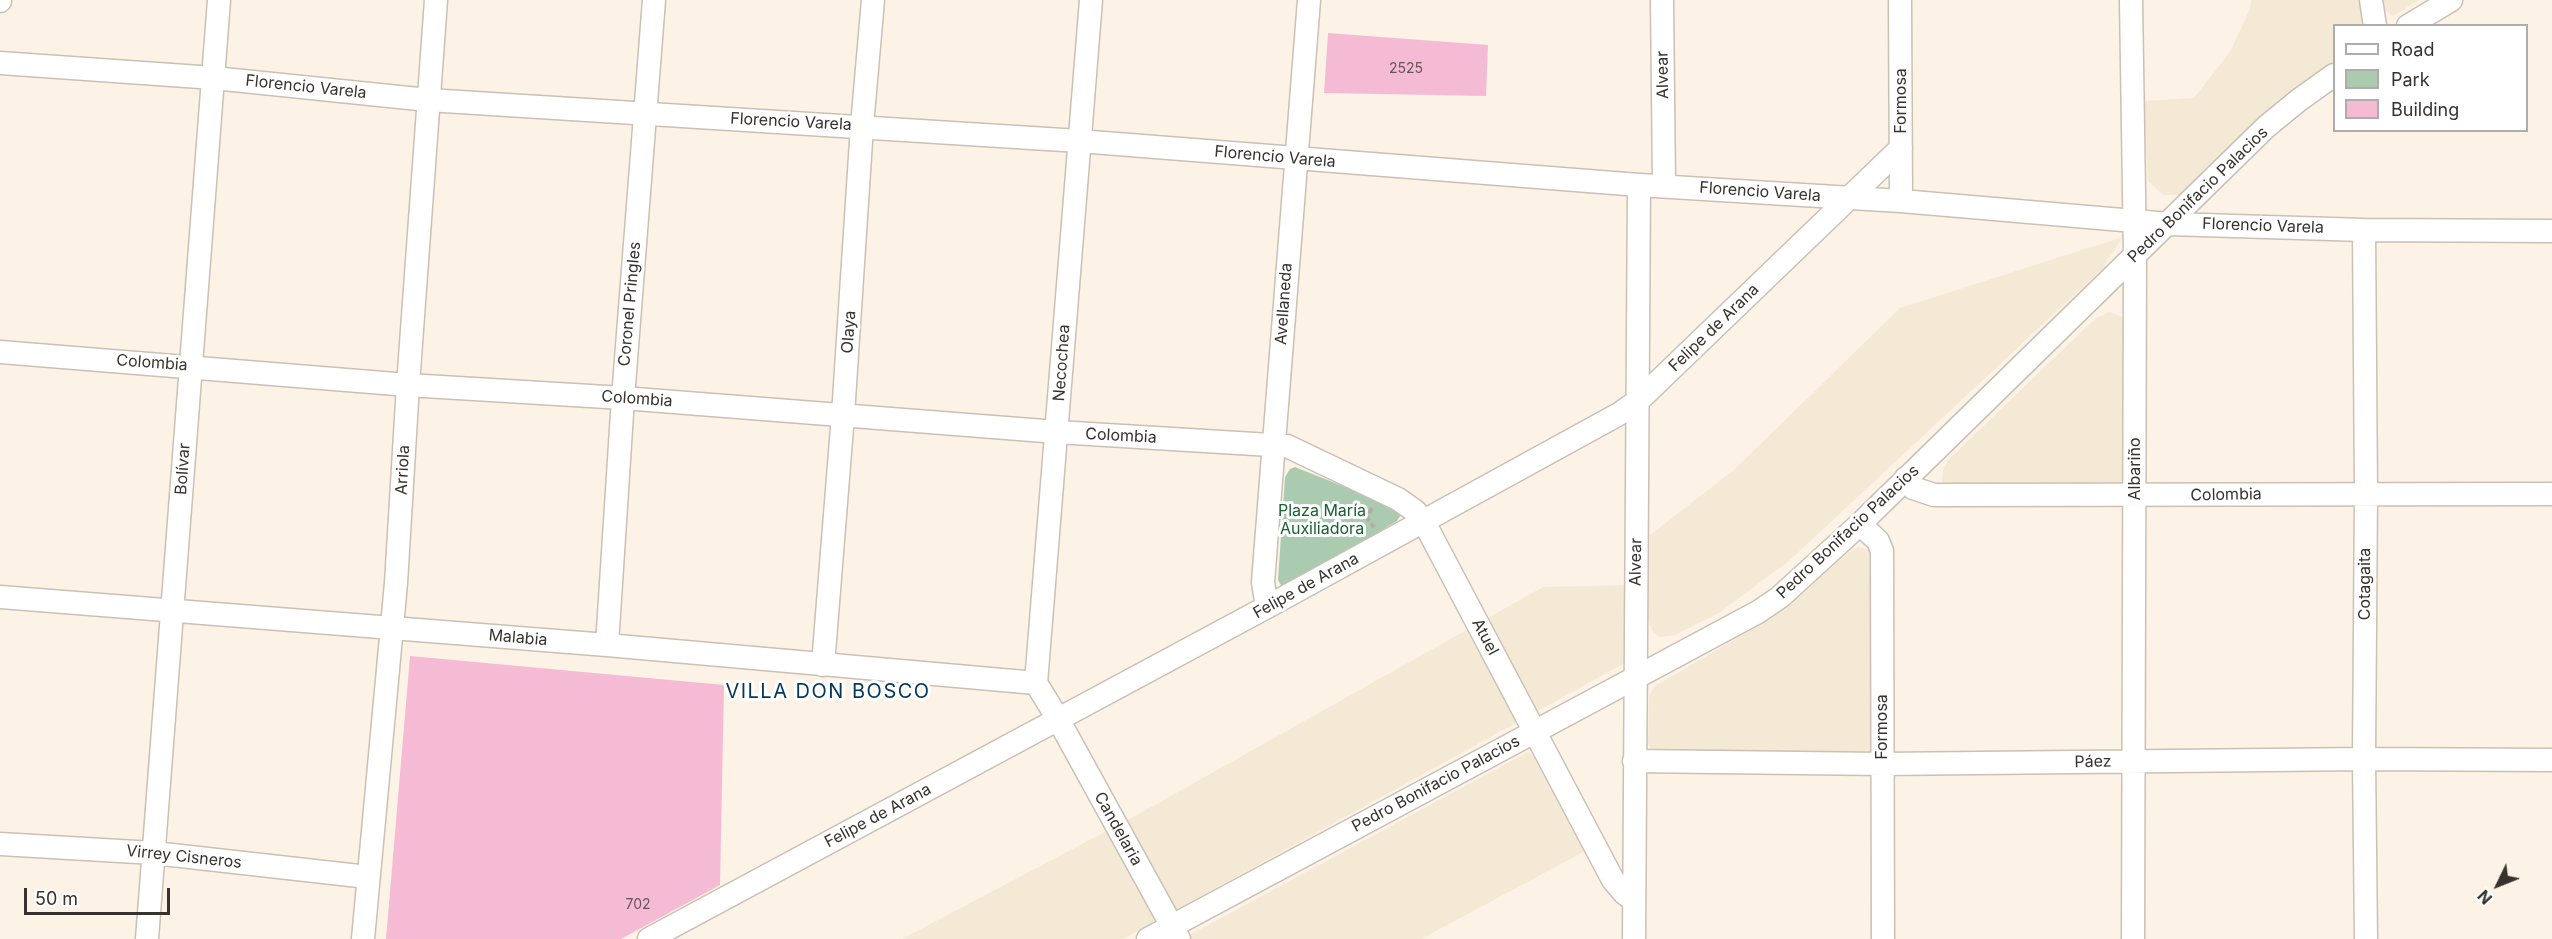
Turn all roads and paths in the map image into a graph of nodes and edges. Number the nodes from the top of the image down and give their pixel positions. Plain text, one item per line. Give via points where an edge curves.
1 (219, 0) edge
2 (436, 0) edge
3 (654, 0) edge
4 (873, 0) edge
5 (1091, 0) edge
6 (1309, 0) edge
7 (1662, 0) edge
8 (1900, 0) edge
9 (2131, 0) edge
10 (2371, 0) edge
11 (2451, 0) edge
12 (2375, 24) edge
13 (2411, 24) edge
14 (0, 63) edge
15 (2333, 76) edge
16 (214, 78) junction
17 (428, 100) junction
18 (645, 114) junction
19 (862, 126) junction
20 (1079, 141) junction
21 (1901, 148) junction
22 (1296, 159) junction
23 (1639, 184) junction
24 (1664, 185) junction
25 (1849, 198) junction
26 (1901, 201) junction
27 (2134, 221) junction
28 (2169, 224) junction
29 (2364, 230) junction
30 (2552, 231) edge
31 (2135, 256) junction
32 (0, 351) edge
33 (191, 366) junction
34 (408, 385) junction
35 (623, 398) junction
36 (1639, 400) junction
37 (843, 415) junction
38 (1057, 432) junction
39 (1274, 443) junction
40 (1906, 478) junction
41 (2366, 494) junction
42 (2552, 494) edge
43 (2136, 496) junction
44 (1376, 499) dead end
45 (1424, 522) junction
46 (1860, 524) junction
47 (1379, 532) dead end
48 (0, 597) edge
49 (1267, 607) junction
50 (172, 612) junction
51 (392, 627) junction
52 (607, 645) junction
53 (823, 665) junction
54 (1635, 678) junction
55 (1036, 683) junction
56 (1058, 719) junction
57 (1535, 730) junction
58 (2364, 759) junction
59 (2552, 760) edge
60 (1634, 761) junction
61 (2133, 761) junction
62 (1882, 764) junction
63 (0, 844) edge
64 (154, 853) junction
65 (368, 877) junction
66 (1632, 899) junction
67 (1175, 933) edge
68 (147, 939) edge
69 (363, 939) edge
70 (650, 939) edge
71 (1148, 939) edge
72 (1634, 939) edge
73 (1883, 939) edge
74 (2133, 939) edge
75 (2366, 939) edge

1 - 16 street, Bolívar
2 - 17 street, Arriola
3 - 18 street, Coronel Pringles
4 - 19 street, Olaya
5 - 20 street, Necochea
6 - 22 street, Avellaneda
7 - 24 street, Alvear
8 - 21 street, Formosa
9 - 27 street, Albariño
10 - 12 street
11 - 13 street
14 - 16 street, Florencio Varela
15 - 28 street, Pedro Bonifacio Palacios via 2280,115
16 - 17 street, Florencio Varela
16 - 33 street, Bolívar
17 - 18 street, Florencio Varela
17 - 34 street, Arriola
18 - 19 street, Florencio Varela
18 - 35 street, Coronel Pringles
19 - 20 street, Florencio Varela
19 - 37 street, Olaya
20 - 22 street, Florencio Varela
20 - 38 street, Necochea
21 - 25 street, Felipe de Arana
21 - 26 street, Formosa
22 - 23 street, Florencio Varela
22 - 39 street, Avellaneda
23 - 24 street, Florencio Varela
23 - 36 street, Alvear
24 - 25 street, Florencio Varela
25 - 26 street, Florencio Varela
25 - 36 street, Felipe de Arana
26 - 27 street, Florencio Varela
27 - 28 street, Florencio Varela
27 - 31 street, Albariño
28 - 29 street, Florencio Varela
28 - 31 street, Pedro Bonifacio Palacios
29 - 30 street, Florencio Varela
29 - 41 street, Cotagaita
31 - 40 street, Pedro Bonifacio Palacios
31 - 43 street, Albariño
32 - 33 street, Colombia
33 - 34 street, Colombia
33 - 50 street, Bolívar
34 - 35 street, Colombia
34 - 51 street, Arriola
35 - 37 street, Colombia
35 - 52 street, Coronel Pringles
36 - 45 street, Felipe de Arana
36 - 54 street, Alvear
37 - 38 street, Colombia
37 - 53 street, Olaya
38 - 39 street, Colombia
38 - 55 street, Necochea
39 - 45 street, Atuel via 1398,499
39 - 49 street, Avellaneda via 1263,582
40 - 43 street, Colombia via 1913,488 1934,495
40 - 46 street, Pedro Bonifacio Palacios
41 - 42 street, Colombia
41 - 43 street, Colombia
41 - 58 street, Cotagaita
43 - 61 street, Albariño
44 - 47 path via 1367,518
45 - 49 street, Felipe de Arana
45 - 57 street, Atuel
46 - 54 street, Pedro Bonifacio Palacios via 1795,585 1758,612
46 - 62 street, Formosa via 1878,541 1882,551
48 - 50 street, Malabia
49 - 56 street, Felipe de Arana
50 - 51 street, Malabia
50 - 64 street, Bolívar
51 - 52 street, Malabia
51 - 65 street, Arriola
52 - 53 street, Malabia
53 - 55 street, Malabia
54 - 57 street, Pedro Bonifacio Palacios
54 - 60 street, Alvear
55 - 56 street
56 - 67 street, Candelaria
56 - 70 street, Felipe de Arana
57 - 66 street, Atuel via 1614,880
57 - 67 street, Pedro Bonifacio Palacios
58 - 59 street, Páez
58 - 61 street, Páez
58 - 75 street, Cotagaita
60 - 62 street, Páez
60 - 66 street, Alvear
61 - 62 street, Páez
61 - 74 street, Albariño
62 - 73 street, Formosa
63 - 64 street, Virrey Cisneros
64 - 65 street, Virrey Cisneros
64 - 68 street, Bolívar
65 - 69 street, Arriola
66 - 72 street, Alvear
67 - 71 street, Pedro Bonifacio Palacios

